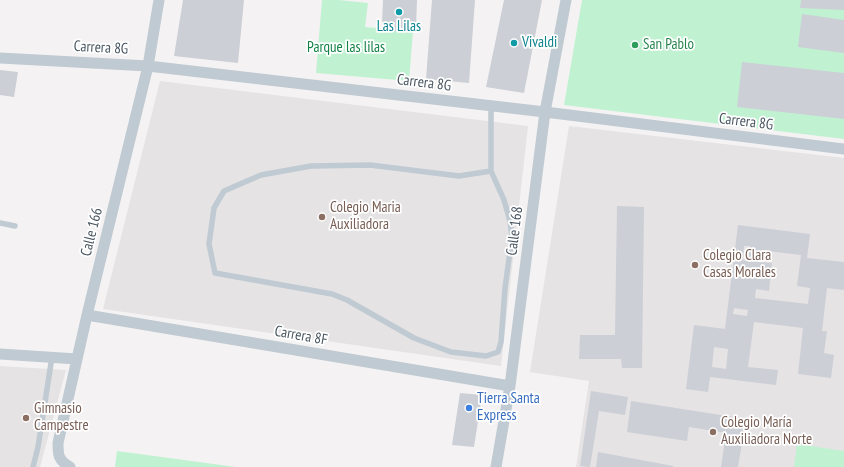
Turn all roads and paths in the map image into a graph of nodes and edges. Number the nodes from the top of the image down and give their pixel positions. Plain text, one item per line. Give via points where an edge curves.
1 (159, 0) edge
2 (566, 0) edge
3 (0, 58) edge
4 (148, 66) junction
5 (491, 106) junction
6 (545, 112) junction
7 (844, 149) edge
8 (491, 171) junction
9 (0, 223) edge
10 (15, 226) dead end
11 (87, 315) junction
12 (0, 354) edge
13 (52, 357) junction
14 (76, 359) junction
15 (510, 386) junction
16 (33, 467) edge
17 (70, 467) edge
18 (496, 467) edge

1 - 4 street, Calle 166
2 - 6 street, Calle 168
3 - 4 street, Carrera 8G
4 - 5 street, Carrera 8G
4 - 11 street, Calle 166
5 - 6 street, Carrera 8G
5 - 8 lane
6 - 7 street, Carrera 8G
6 - 15 street, Calle 168
8 - 8 lane via 458,176 370,165 311,166 261,175 224,191 214,208 209,244 215,273 332,294 414,338 451,352 486,356 498,352 512,237 504,200
9 - 10 lane
11 - 14 street, Calle 166
11 - 15 street, Carrera 8F
12 - 13 street
13 - 14 street
13 - 16 lane
14 - 17 street, Calle 166 via 58,443 58,457
15 - 18 street, Calle 168

